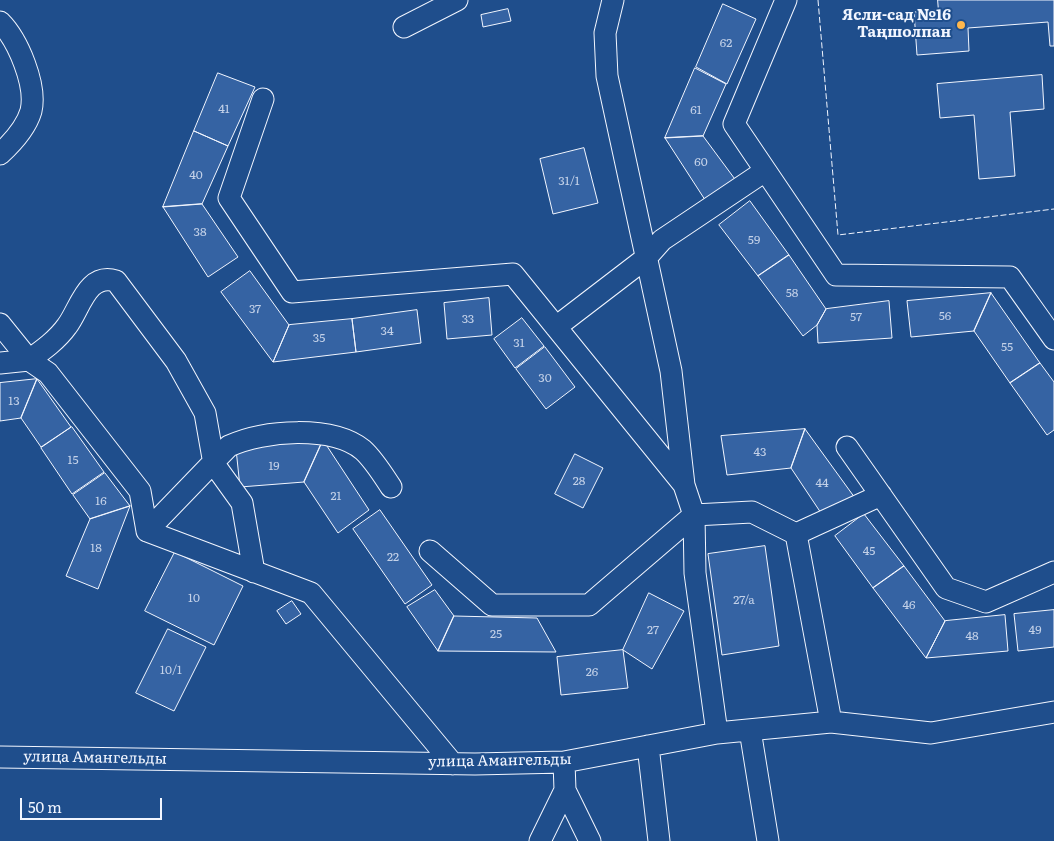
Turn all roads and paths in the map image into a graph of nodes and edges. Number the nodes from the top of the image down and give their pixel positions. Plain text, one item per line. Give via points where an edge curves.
1 (457, 0) edge
2 (613, 0) edge
3 (786, 0) edge
4 (0, 22) edge
5 (404, 27) dead end
6 (263, 100) dead end
7 (0, 154) edge
8 (765, 171) junction
9 (646, 258) junction
10 (0, 324) edge
11 (556, 327) junction
12 (1054, 339) edge
13 (29, 360) junction
14 (0, 363) edge
15 (847, 447) dead end
16 (214, 464) junction
17 (684, 485) junction
18 (391, 487) dead end
19 (881, 495) junction
20 (694, 515) junction
21 (147, 531) junction
22 (796, 534) junction
23 (430, 552) dead end
24 (254, 572) junction
25 (1054, 572) edge
26 (1054, 712) edge
27 (831, 722) junction
28 (750, 730) junction
29 (717, 733) junction
30 (648, 746) junction
31 (0, 757) edge
32 (564, 762) junction
33 (453, 764) junction
34 (565, 790) junction
35 (540, 841) edge
36 (590, 841) edge
37 (658, 841) edge
38 (768, 841) edge

1 - 5 street
2 - 9 street via 605,32 607,76
3 - 8 street via 734,124
4 - 7 street via 18,49 31,86 31,111 16,138
6 - 11 street via 229,198 292,292 513,274
8 - 9 street via 662,240
8 - 12 street via 836,275 1010,277
9 - 11 street
9 - 17 street via 671,371
10 - 13 street
11 - 17 street
13 - 14 street
13 - 16 street via 67,326 87,290 99,280 116,281 176,361 206,413
13 - 21 street via 48,373 140,491
15 - 19 street
16 - 18 street via 229,446 242,440 278,433 334,435 363,450
16 - 21 street
16 - 24 street via 242,503
17 - 20 street
19 - 22 street
19 - 25 street via 946,588 986,602
20 - 22 street via 752,512
20 - 23 street via 589,604 492,606
20 - 29 street via 696,573
21 - 24 street
22 - 27 street
24 - 33 street via 311,593
26 - 27 street, улица Амангельды via 931,733
27 - 28 street, улица Амангельды
28 - 29 street, улица Амангельды
28 - 38 street
29 - 30 street, улица Амангельды
30 - 32 street, улица Амангельды
30 - 37 street
31 - 33 street, улица Амангельды
32 - 33 street, улица Амангельды
32 - 34 street
34 - 35 street
34 - 36 street

